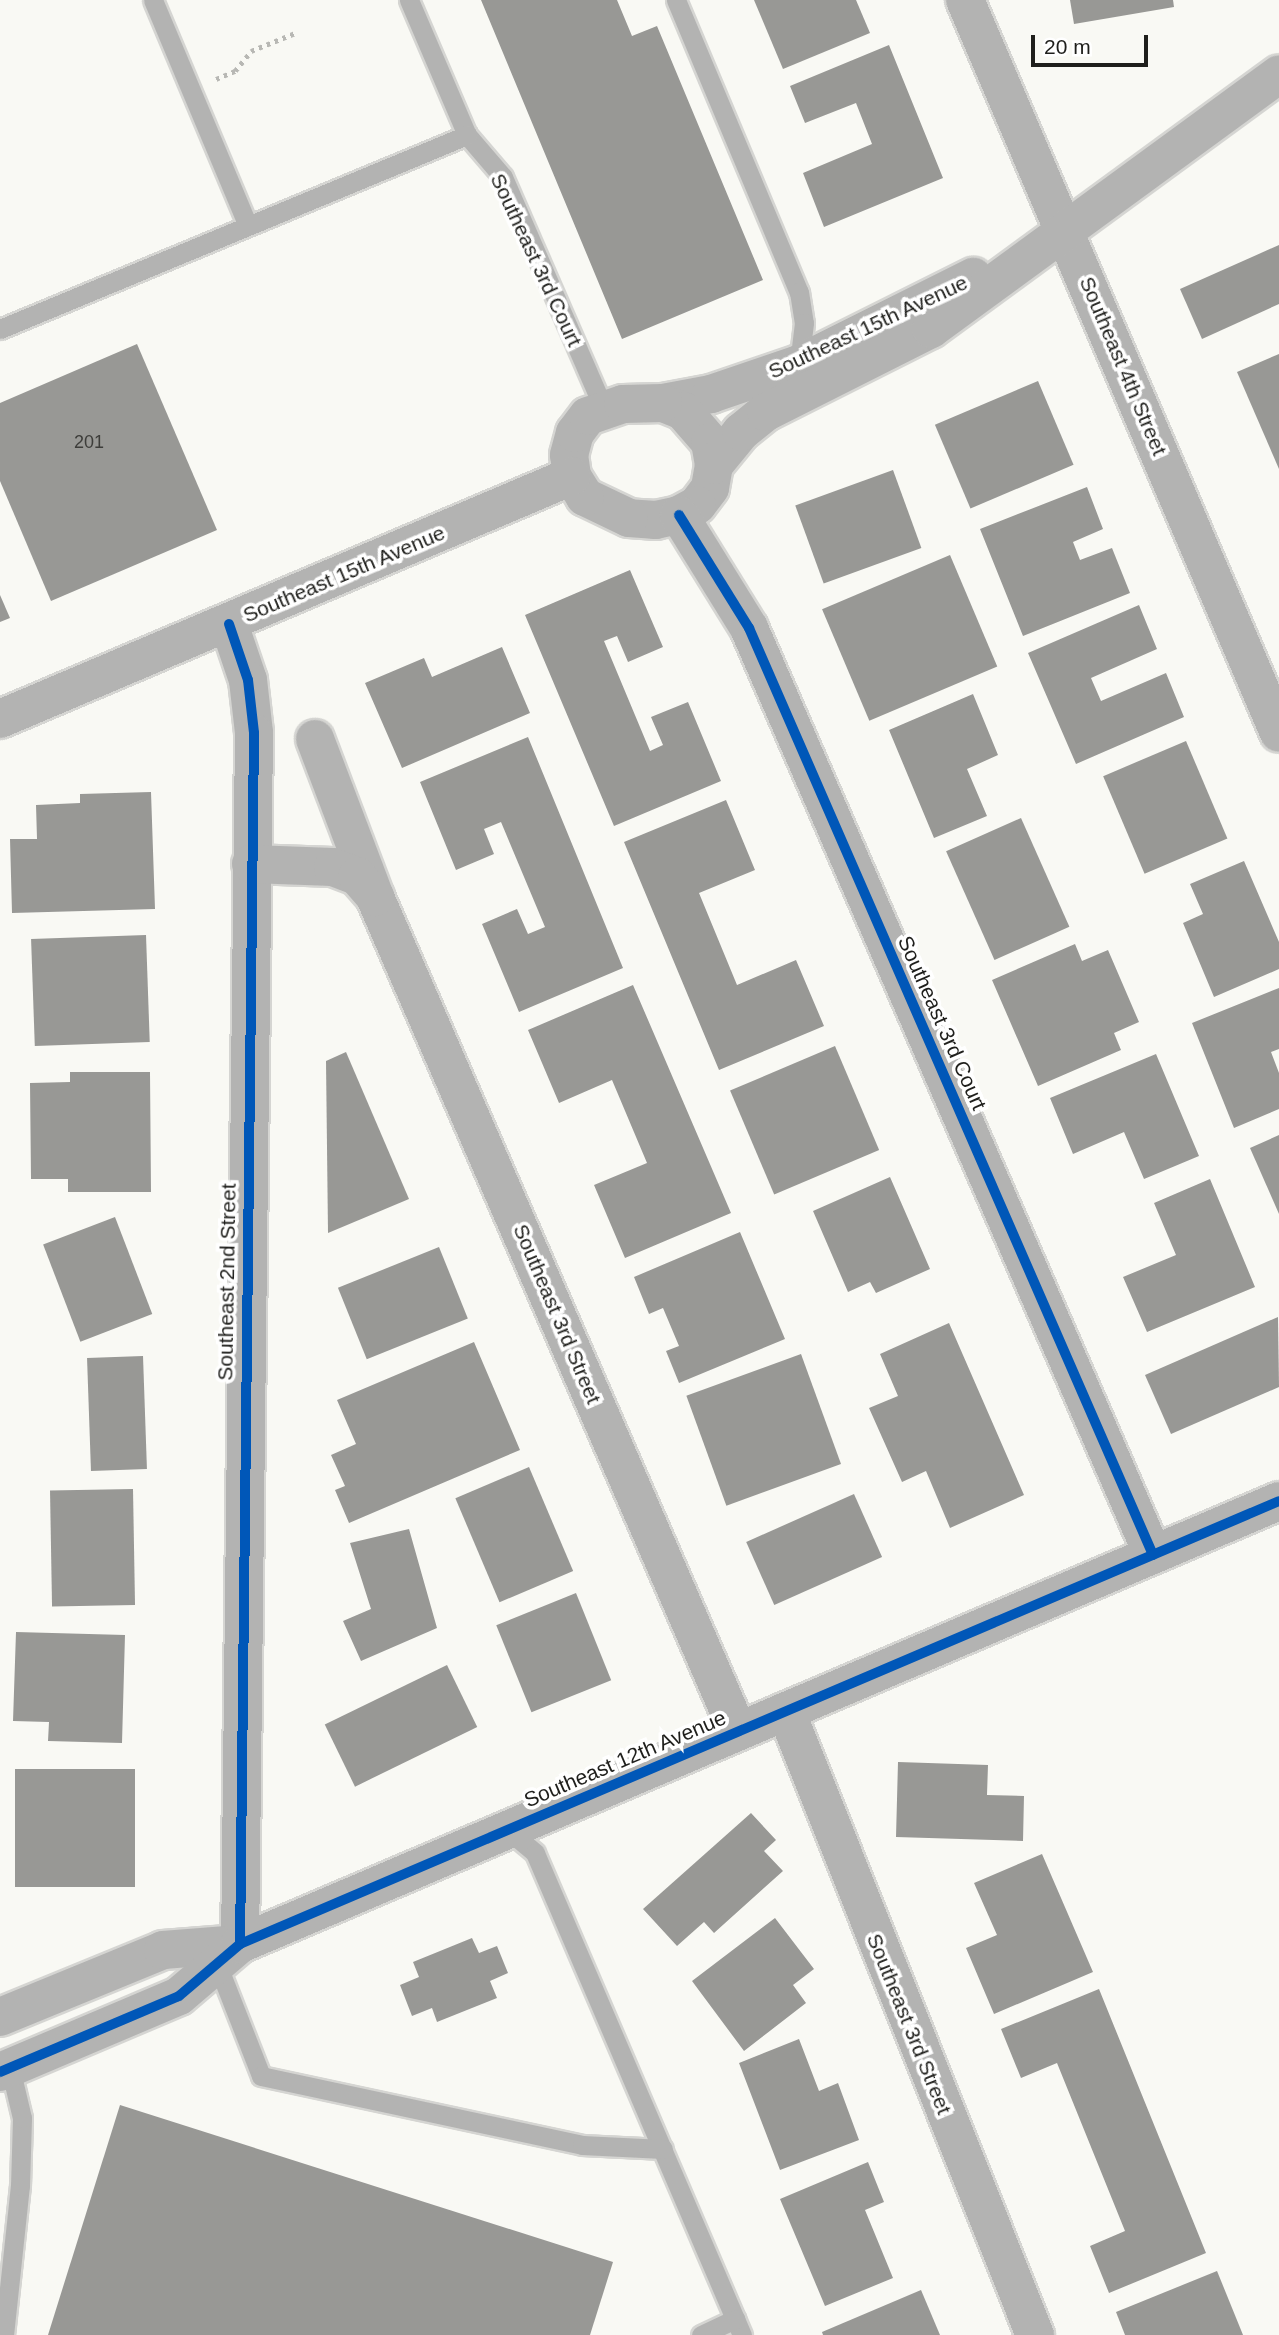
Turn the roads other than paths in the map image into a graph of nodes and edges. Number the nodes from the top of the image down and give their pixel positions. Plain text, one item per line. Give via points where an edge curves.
1 (153, 0) edge
2 (409, 0) edge
3 (676, 0) edge
4 (965, 0) edge
5 (1279, 74) edge
6 (467, 135) junction
7 (247, 224) junction
8 (1067, 233) junction
9 (0, 329) edge
10 (799, 364) junction
11 (663, 403) junction
12 (604, 410) junction
13 (714, 465) junction
14 (572, 477) junction
15 (678, 515) junction
16 (229, 624) junction
17 (0, 719) edge
18 (1279, 733) edge
19 (315, 738) dead end
20 (251, 864) junction
21 (375, 897) junction
22 (1279, 1501) edge
23 (1153, 1555) junction
24 (786, 1712) junction
25 (738, 1732) junction
26 (508, 1830) junction
27 (228, 1952) junction
28 (0, 2017) edge
29 (4, 2064) edge
30 (663, 2149) junction
31 (739, 2327) edge
32 (4, 2335) edge
33 (701, 2335) edge
34 (1035, 2335) edge

1 - 7 lane
2 - 6 lane, Southeast 3rd Court
3 - 10 lane via 799,292 804,323
4 - 8 street, Southeast 4th Street
5 - 8 street, Southeast 15th Avenue
6 - 7 lane
6 - 12 lane, Southeast 3rd Court via 503,177
7 - 9 lane
8 - 10 street, Southeast 15th Avenue
8 - 13 street, Southeast 15th Avenue via 930,329 766,412 741,432
8 - 18 street, Southeast 4th Street
10 - 11 street, Southeast 15th Avenue via 711,394
11 - 12 street via 623,404
11 - 13 street via 697,423 710,442
12 - 14 street via 589,416 575,433 569,455
13 - 15 street via 710,488 697,505
14 - 15 street via 585,497 629,518
14 - 16 street, Southeast 15th Avenue
15 - 23 street, Southeast 3rd Court via 749,628
16 - 17 street, Southeast 15th Avenue
16 - 20 street, Southeast 2nd Street via 253,708
19 - 21 street, Southeast 3rd Street
20 - 21 street, Southeast 3rd Street via 333,867 357,876
20 - 27 street, Southeast 2nd Street
21 - 25 street, Southeast 3rd Street
22 - 23 street, Southeast 12th Avenue
23 - 24 street, Southeast 12th Avenue
24 - 25 street, Southeast 12th Avenue
24 - 34 street, Southeast 3rd Street
25 - 26 street, Southeast 12th Avenue
26 - 27 street, Southeast 12th Avenue
26 - 30 lane via 536,1853
27 - 28 street, Southeast 12th Avenue via 163,1950
27 - 29 street, Southeast 12th Avenue via 179,1996
27 - 30 lane via 261,2076 582,2145
29 - 32 lane via 22,2118 20,2186
30 - 31 lane
31 - 33 lane

